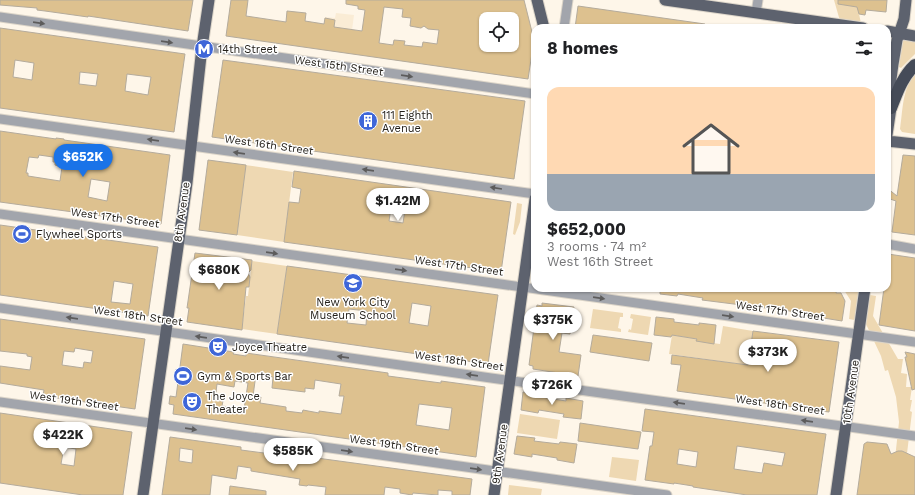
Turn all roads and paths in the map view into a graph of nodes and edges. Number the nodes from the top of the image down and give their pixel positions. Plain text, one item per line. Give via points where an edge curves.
1 (209, 0) edge
2 (537, 0) edge
3 (568, 0) edge
4 (665, 0) edge
5 (758, 0) edge
6 (906, 0) edge
7 (756, 13) junction
8 (0, 17) edge
9 (543, 24) edge
10 (565, 24) edge
11 (834, 24) edge
12 (891, 32) edge
13 (899, 33) junction
14 (915, 36) edge
15 (202, 47) junction
16 (915, 66) edge
17 (531, 93) edge
18 (891, 108) joint
19 (0, 119) edge
20 (891, 141) edge
21 (915, 144) edge
22 (191, 146) junction
23 (531, 193) edge
24 (0, 214) edge
25 (531, 228) edge
26 (178, 239) junction
27 (891, 245) edge
28 (915, 249) edge
29 (523, 287) junction
30 (531, 288) edge
31 (559, 292) edge
32 (864, 292) edge
33 (0, 308) edge
34 (165, 332) junction
35 (859, 334) junction
36 (915, 342) edge
37 (511, 380) junction
38 (0, 402) edge
39 (152, 424) junction
40 (846, 426) junction
41 (915, 436) edge
42 (498, 472) junction
43 (143, 495) edge
44 (494, 495) edge
45 (667, 495) edge
46 (836, 495) edge

1 - 15 main road, 8th Avenue
2 - 9 main road
3 - 10 street
4 - 7 main road
5 - 7 street
6 - 13 main road
7 - 11 main road
8 -> 15 street, West 15th Street
12 - 13 main road
13 - 14 main road
13 - 18 main road via 891,79
15 -> 17 street, West 15th Street
15 - 22 main road, 8th Avenue
16 - 18 highway via 902,82
22 -> 19 street, West 16th Street
20 - 21 main road
23 -> 22 street, West 16th Street
22 - 26 main road, 8th Avenue
24 - 26 street, West 17th Street
25 - 29 main road, 9th Avenue
26 -> 29 street, West 17th Street
26 - 34 main road, 8th Avenue
27 - 28 street
29 -> 30 street, West 17th Street
29 - 37 main road, 9th Avenue
31 -> 35 street, West 17th Street
32 - 35 main road, 10th Avenue
34 -> 33 street, West 18th Street
37 -> 34 street, West 18th Street
34 - 39 main road, 8th Avenue
35 - 36 street, West 17th Street
35 - 40 main road, 10th Avenue
40 -> 37 street, West 18th Street
37 - 42 main road, 9th Avenue
38 - 39 street, West 19th Street
39 -> 42 street, West 19th Street
39 - 43 main road, 8th Avenue
40 - 41 street, West 18th Street
40 - 46 main road, 10th Avenue
42 - 44 main road, 9th Avenue
42 - 45 street, West 19th Street

